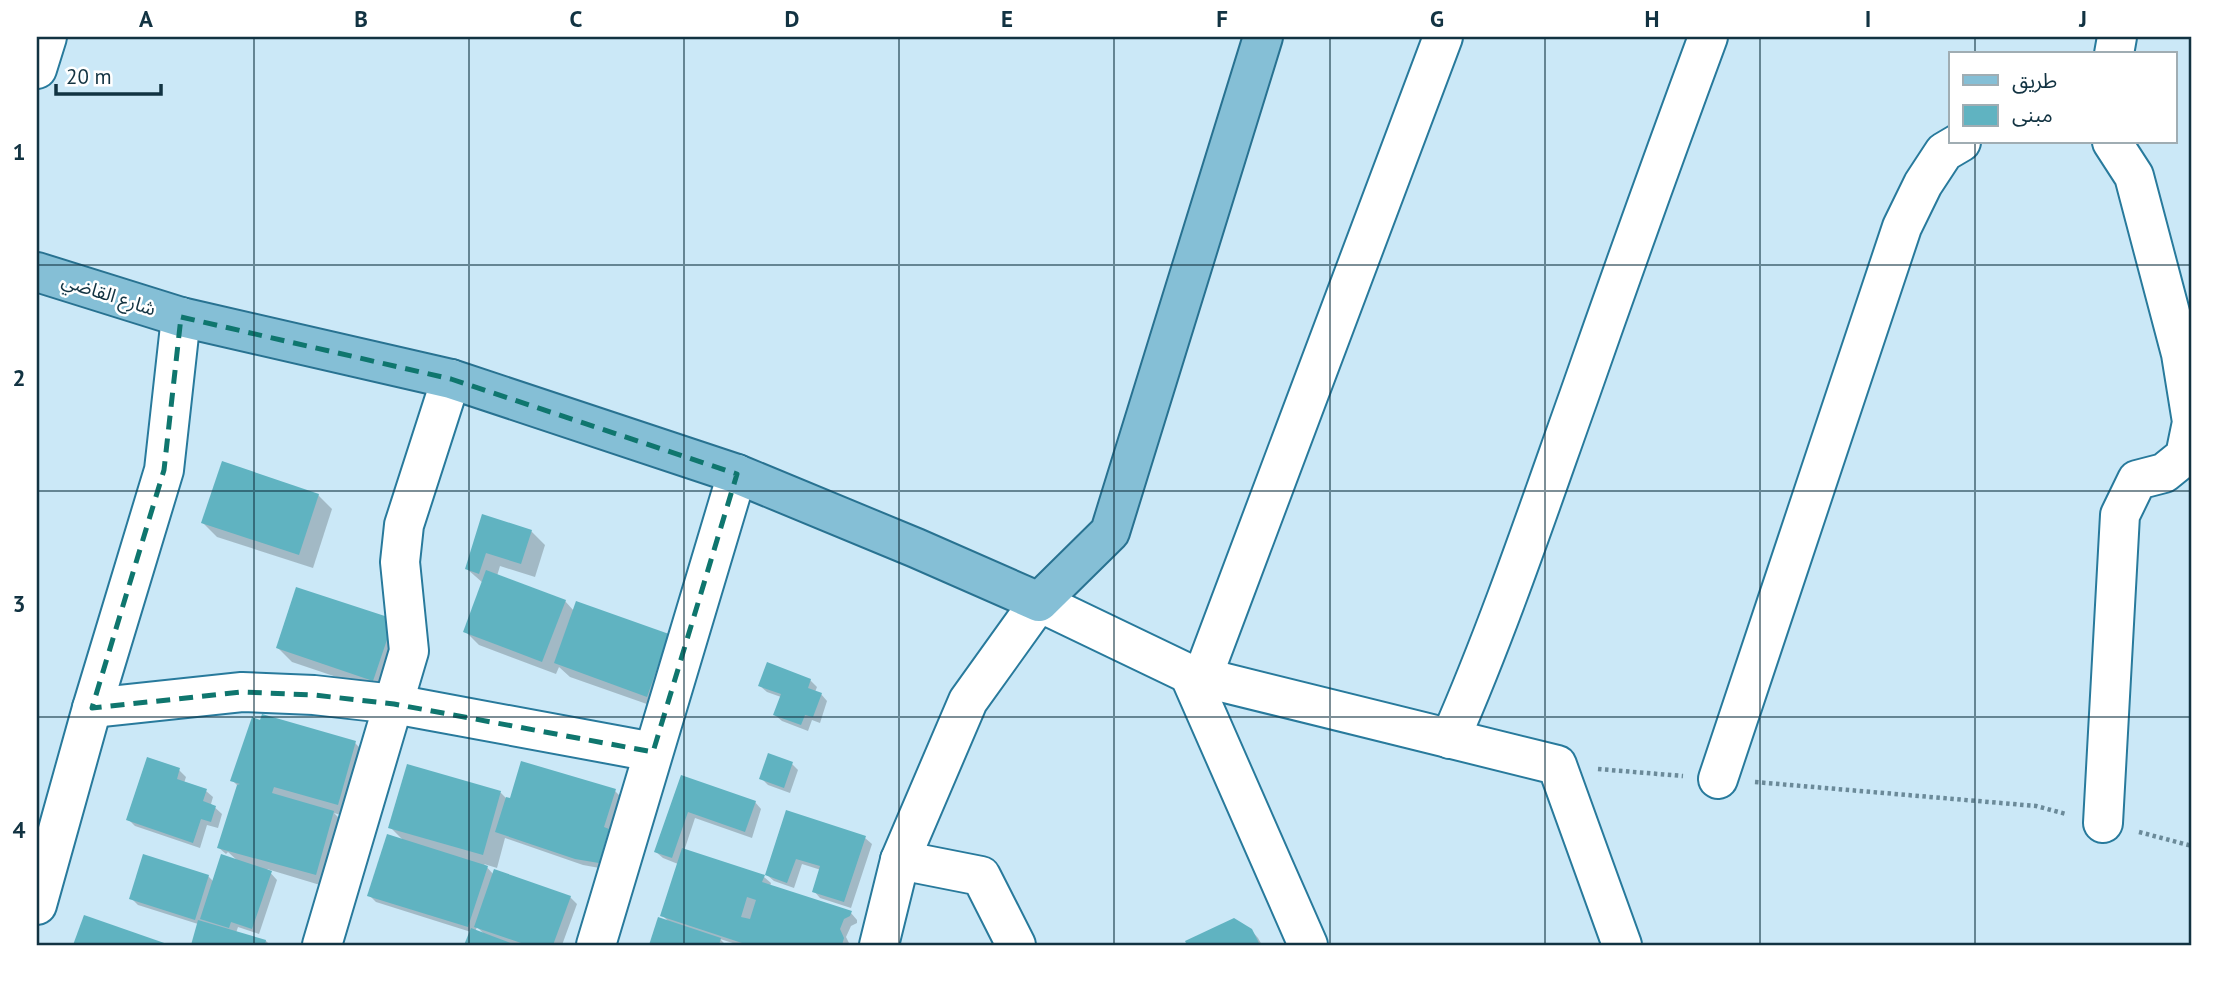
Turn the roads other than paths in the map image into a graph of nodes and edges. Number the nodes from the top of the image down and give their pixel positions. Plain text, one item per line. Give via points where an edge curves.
1 (47, 37) edge
2 (1264, 37) edge
3 (1444, 37) edge
4 (1708, 37) edge
5 (37, 69) edge
6 (1958, 144) edge
7 (2113, 144) edge
8 (37, 272) edge
9 (181, 317) junction
10 (451, 379) junction
11 (737, 474) junction
12 (1039, 602) junction
13 (1196, 676) junction
14 (394, 704) junction
15 (92, 708) junction
16 (1450, 739) junction
17 (653, 752) junction
18 (1717, 779) road end
19 (2102, 823) road end
20 (900, 860) junction
21 (37, 905) edge
22 (882, 940) edge
23 (322, 945) edge
24 (596, 945) edge
25 (1016, 945) edge
26 (1308, 945) edge
27 (1622, 945) edge

1 - 5 street
2 - 12 main road via 1110,532
3 - 13 street
4 - 16 street via 1519,567
6 - 18 street via 1944,152 1902,227
7 - 19 street via 2134,176 2182,354 2192,422 2185,456 2164,473 2137,480 2120,515
8 - 9 main road, شارع القاضي
9 - 10 main road, شارع القاضي
9 - 15 street via 164,470
10 - 11 main road, شارع القاضي
10 - 14 street via 404,524 400,562 409,651
11 - 12 main road, شارع القاضي
11 - 17 street
12 - 13 street
12 - 20 street via 968,701
13 - 16 street
13 - 26 street
14 - 15 street via 242,692
14 - 17 street
14 - 23 street
15 - 21 street
16 - 27 street via 1557,765
17 - 24 street
20 - 22 street
20 - 25 street via 981,876

